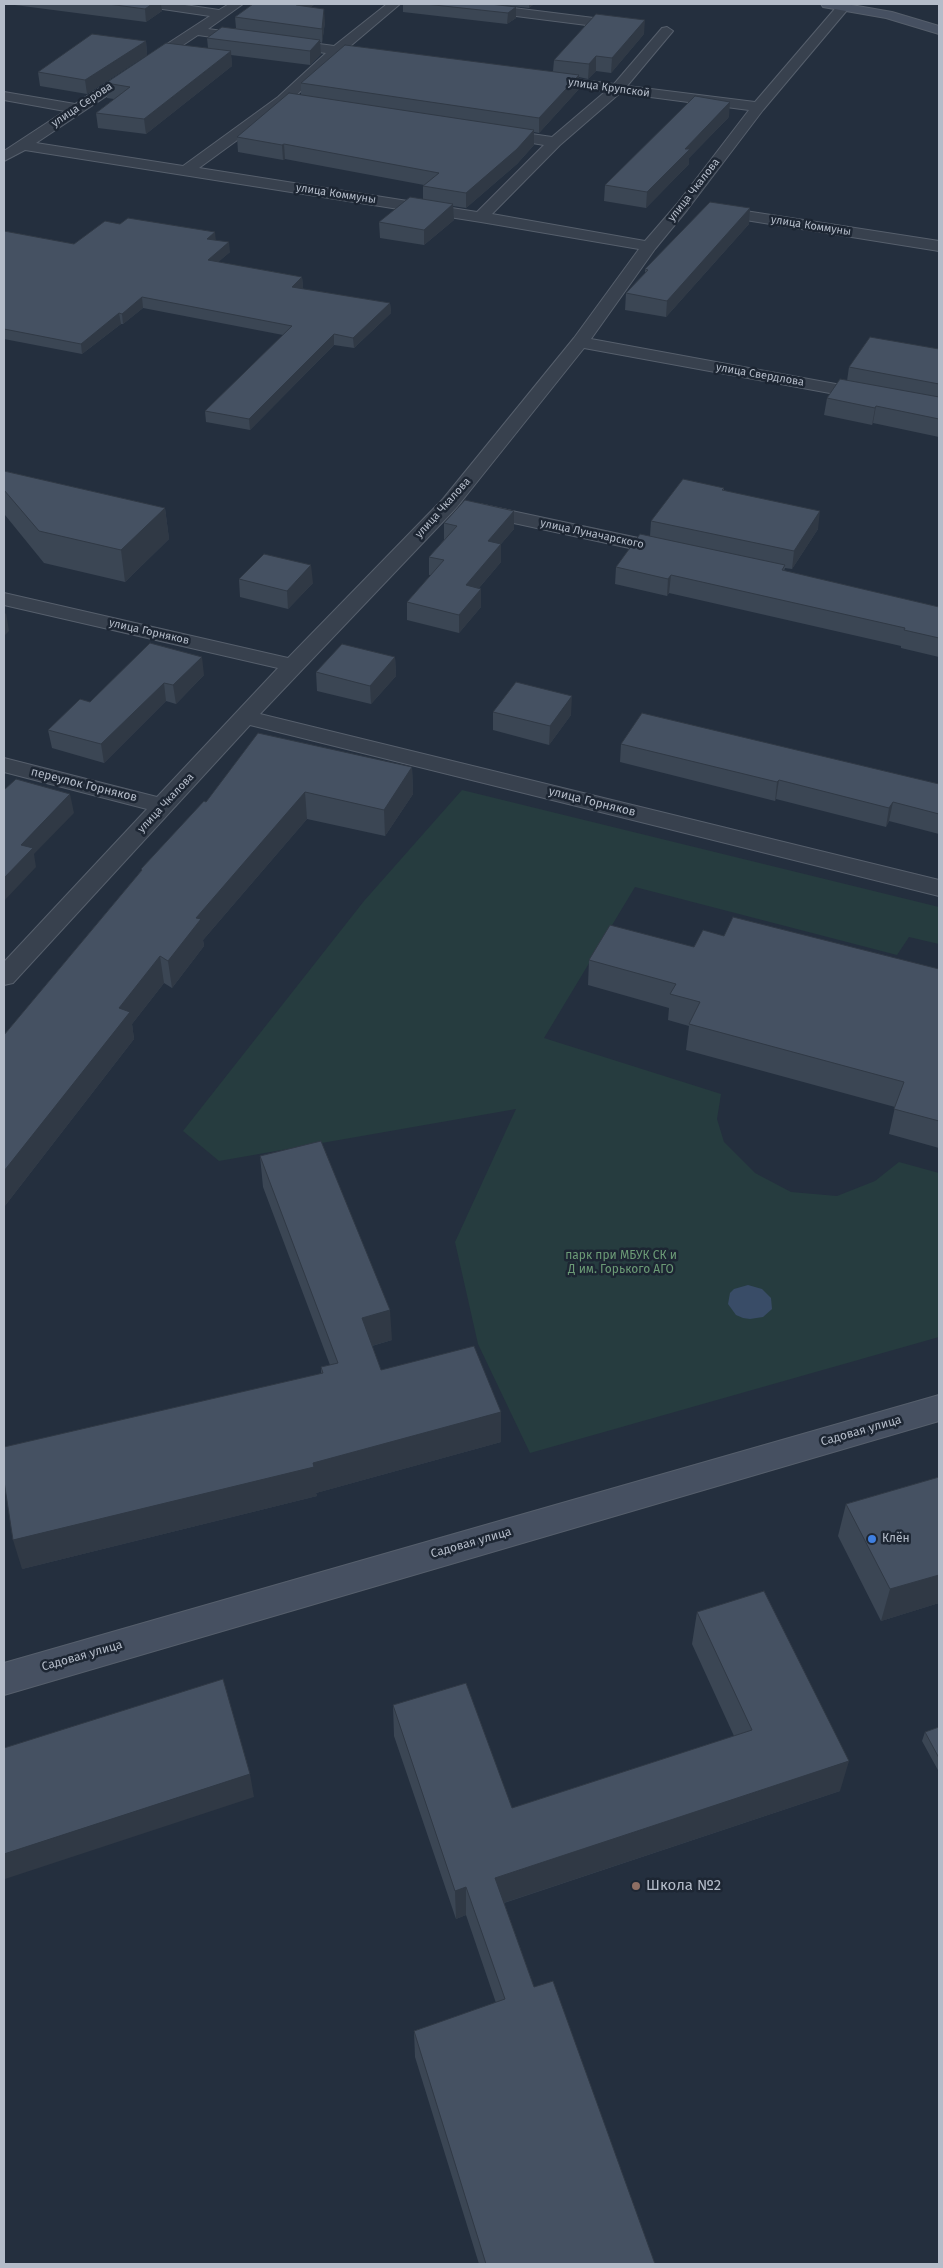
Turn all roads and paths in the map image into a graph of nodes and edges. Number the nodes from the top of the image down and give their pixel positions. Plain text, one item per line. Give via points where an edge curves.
1 (156, 4) edge
2 (236, 4) edge
3 (394, 4) edge
4 (454, 4) edge
5 (836, 5) edge
6 (220, 14) junction
7 (939, 30) edge
8 (194, 31) junction
9 (336, 50) junction
10 (394, 58) edge
11 (530, 77) edge
12 (617, 89) junction
13 (4, 96) edge
14 (283, 100) junction
15 (302, 103) edge
16 (758, 107) junction
17 (77, 109) junction
18 (487, 132) edge
19 (556, 142) junction
20 (23, 145) junction
21 (4, 158) edge
22 (187, 170) junction
23 (682, 207) junction
24 (481, 217) junction
25 (649, 246) junction
26 (939, 246) edge
27 (580, 342) junction
28 (939, 408) edge
29 (450, 503) junction
30 (690, 555) edge
31 (4, 599) edge
32 (293, 665) junction
33 (246, 717) junction
34 (4, 765) edge
35 (163, 806) junction
36 (939, 888) edge
37 (4, 977) edge
38 (939, 1408) edge
39 (4, 1679) edge

1 - 6 street
2 - 6 street, улица Серова
3 - 9 street
4 - 12 street via 667,31
5 - 7 street via 888,15
5 - 16 street, улица Чкалова
6 - 8 street, улица Серова
8 - 9 street
8 - 17 street, улица Серова
9 - 10 street
9 - 14 street
11 - 12 street, улица Крупской
12 - 16 street, улица Крупской
12 - 19 street
13 - 17 street
14 - 15 street
14 - 22 street
16 - 23 street, улица Чкалова
17 - 20 street, улица Серова
18 - 19 street
19 - 24 street
20 - 21 street, улица Серова
20 - 22 street, улица Коммуны
22 - 24 street, улица Коммуны
23 - 25 street, улица Чкалова
23 - 26 street, улица Коммуны
24 - 25 street, улица Коммуны
25 - 27 street, улица Чкалова
27 - 28 street, улица Свердлова
27 - 29 street, улица Чкалова
29 - 30 street, улица Луначарского
29 - 32 street, улица Чкалова
31 - 32 street, улица Горняков
32 - 33 street, улица Чкалова
33 - 35 street, улица Чкалова
33 - 36 street, улица Горняков
34 - 35 street, переулок Горняков
35 - 37 street, улица Чкалова
38 - 39 street, Садовая улица

